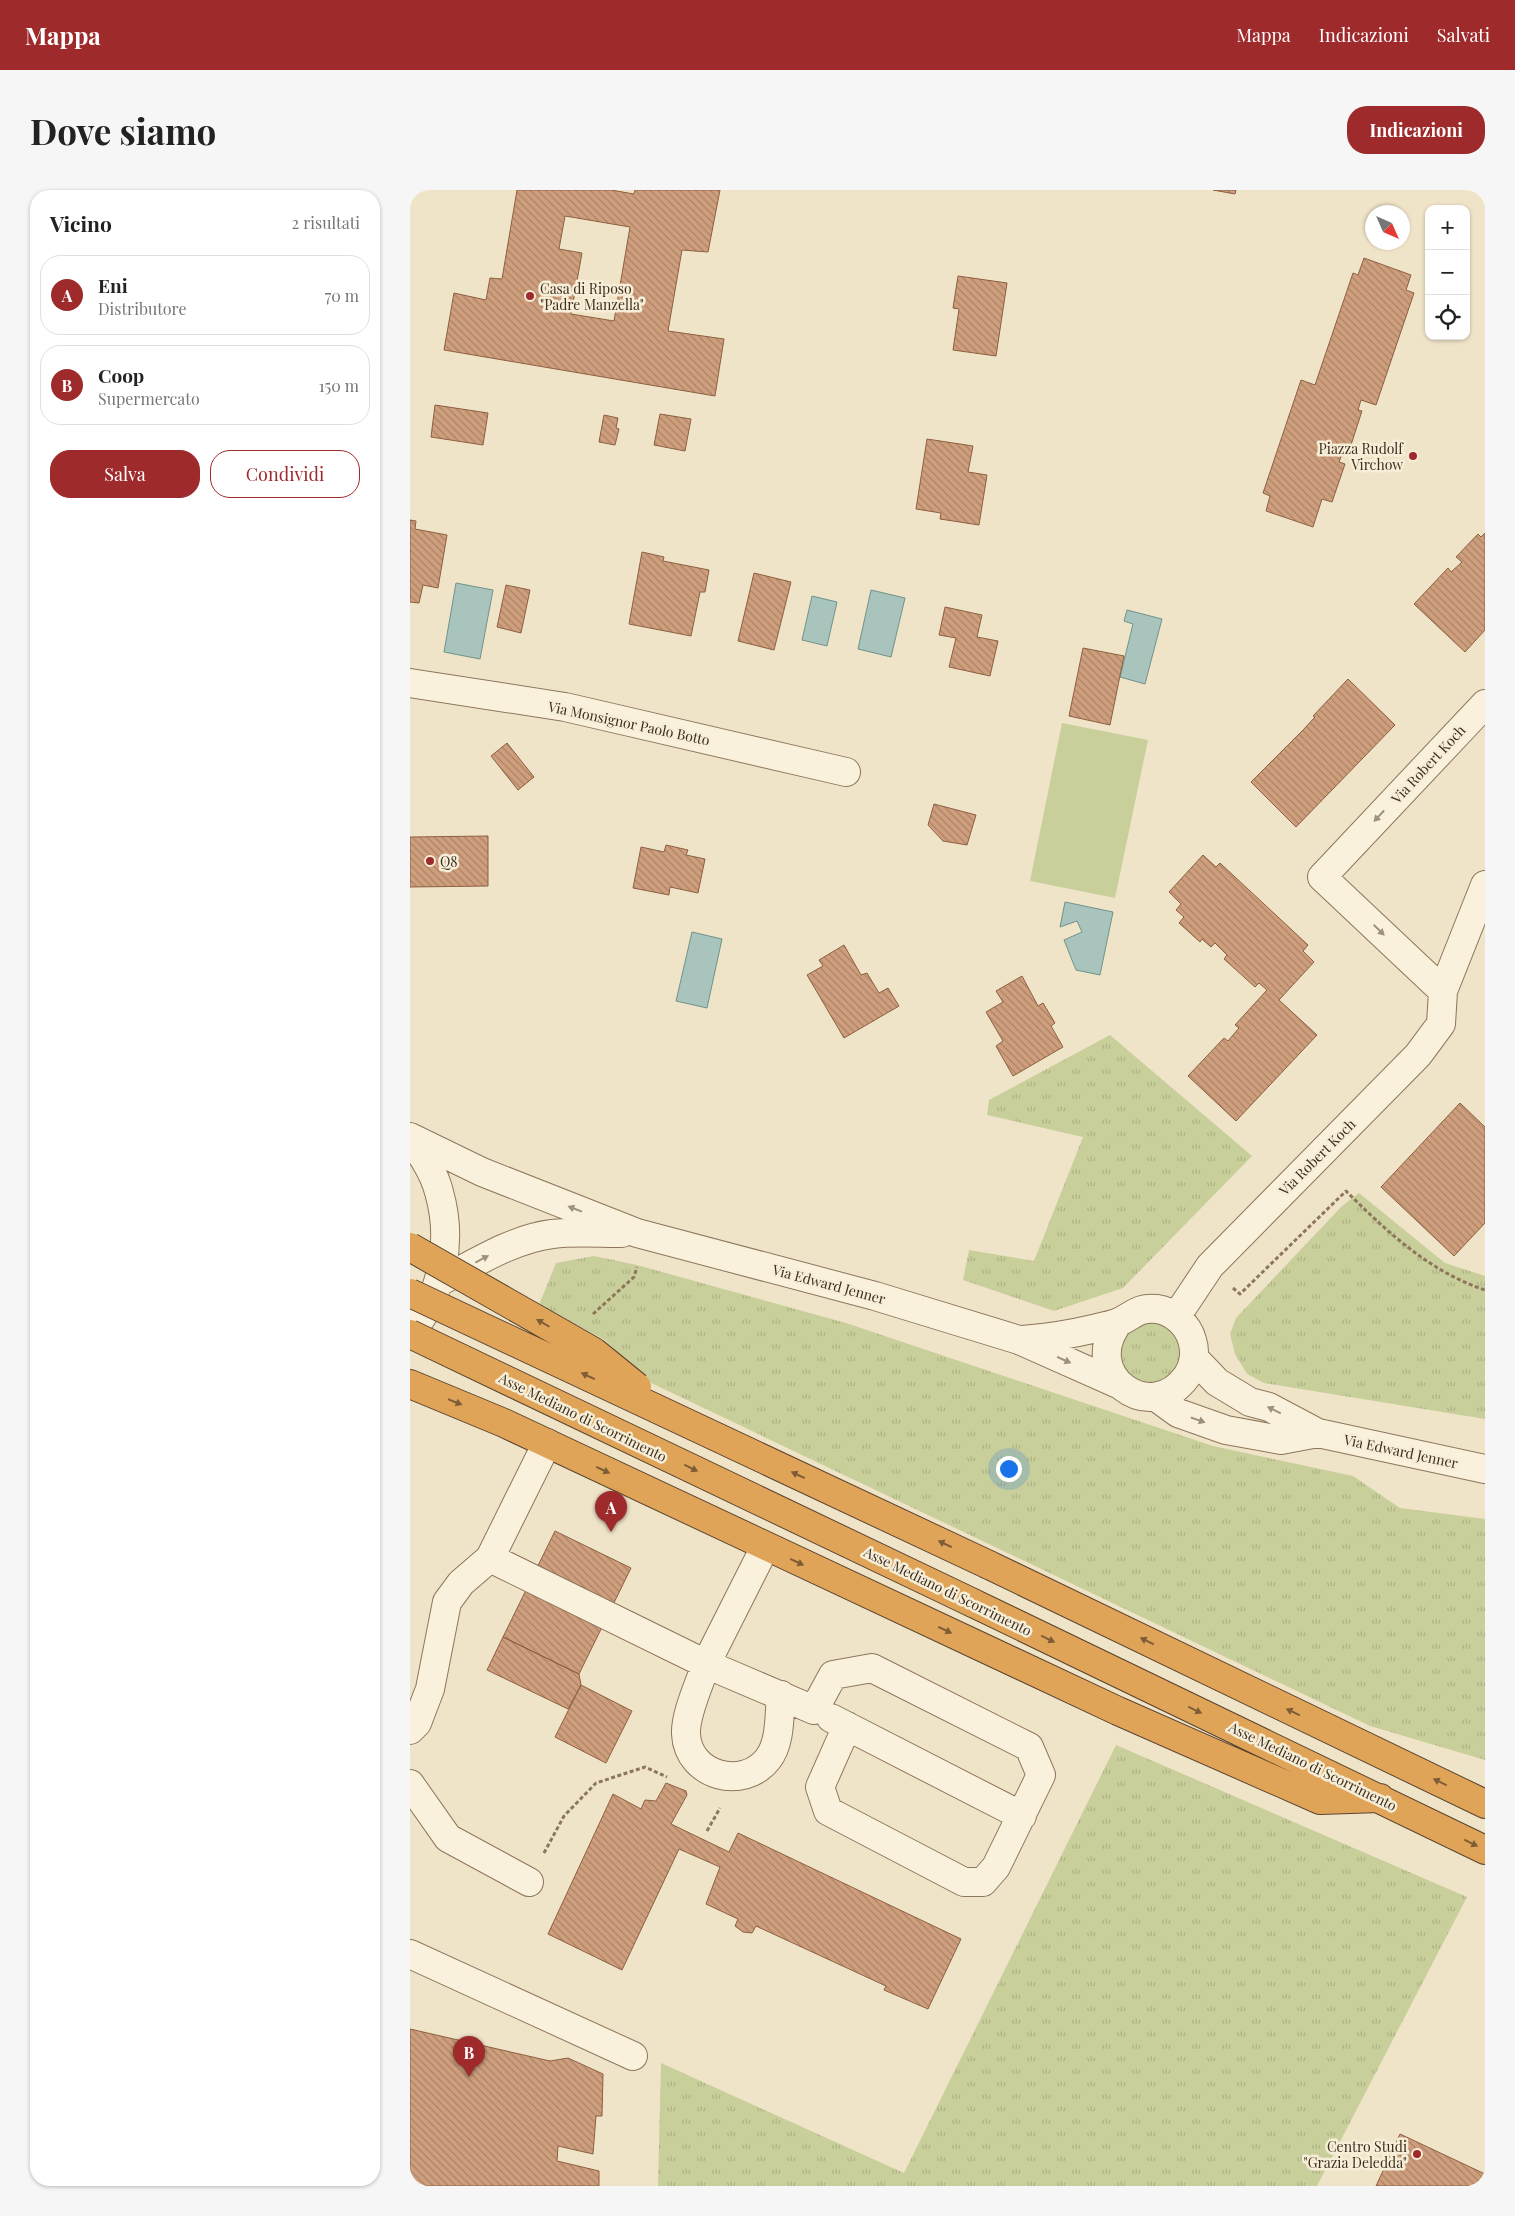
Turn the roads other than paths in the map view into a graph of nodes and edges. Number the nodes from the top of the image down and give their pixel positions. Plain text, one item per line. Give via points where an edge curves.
1 (410, 683) edge
2 (1485, 704) edge
3 (846, 772) dead end
4 (1485, 885) edge
5 (1443, 991) junction
6 (410, 1138) edge
7 (637, 1233) junction
8 (410, 1247) edge
9 (439, 1282) junction
10 (410, 1293) edge
11 (1176, 1317) junction
12 (1119, 1322) junction
13 (410, 1334) edge
14 (1019, 1340) junction
15 (1194, 1358) junction
16 (410, 1384) edge
17 (1118, 1384) junction
18 (1156, 1397) junction
19 (667, 1412) junction
20 (1318, 1433) junction
21 (547, 1443) junction
22 (1485, 1469) edge
23 (765, 1547) junction
24 (490, 1558) junction
25 (706, 1664) junction
26 (781, 1695) junction
27 (814, 1710) junction
28 (847, 1726) junction
29 (410, 1730) edge
30 (410, 1784) edge
31 (1380, 1798) junction
32 (1485, 1804) edge
33 (1022, 1816) junction
34 (1485, 1850) edge
35 (529, 1882) road end
36 (410, 1954) edge
37 (633, 2056) dead end

1 - 3 street, Via Monsignor Paolo Botto via 565,707
2 -> 5 street, Via Robert Koch via 1322,877
4 - 5 street, Via Robert Koch
5 - 11 street, Via Robert Koch via 1441,1024 1418,1055 1210,1266
7 -> 6 street, Via Edward Jenner via 482,1172
6 - 9 street via 427,1162 439,1190 446,1221 445,1252
9 -> 7 street, Via Edward Jenner via 497,1251 551,1234
7 - 14 street, Via Edward Jenner via 874,1296
19 -> 8 highway, bridge via 594,1352
9 - 13 street via 423,1317
19 -> 10 highway, bridge
11 - 12 street via 1159,1309 1144,1309
11 - 15 street via 1192,1338
12 - 14 street, Via Edward Jenner via 1068,1335
12 - 17 street via 1107,1341 1106,1353
13 -> 31 highway, Asse Mediano di Scorrimento, bridge
14 -> 17 street, Via Edward Jenner
15 - 18 street via 1190,1372 1181,1384 1170,1393
20 -> 15 street, Via Edward Jenner via 1269,1407 1250,1402 1216,1382
16 -> 21 highway
17 - 18 street via 1142,1397
18 -> 20 street, Via Edward Jenner via 1178,1413 1226,1430 1281,1440
32 -> 19 highway, bridge
20 - 22 street, Via Edward Jenner
21 -> 23 highway
21 - 24 street
23 - 25 street
23 -> 31 highway via 1118,1711 1320,1800
24 - 25 street
24 - 29 street via 461,1583 447,1602 430,1689 417,1723
25 - 26 street
25 - 26 street via 686,1723 686,1735 693,1756 710,1772 722,1776 743,1776 769,1758 777,1738
26 - 27 street
27 - 28 street
27 - 33 street via 833,1675 872,1668 1029,1747 1041,1775
28 - 33 street
28 - 33 street via 820,1787 828,1811 964,1882 983,1882 996,1867
30 - 35 street via 448,1838
31 -> 34 highway, Asse Mediano di Scorrimento
36 - 37 street

